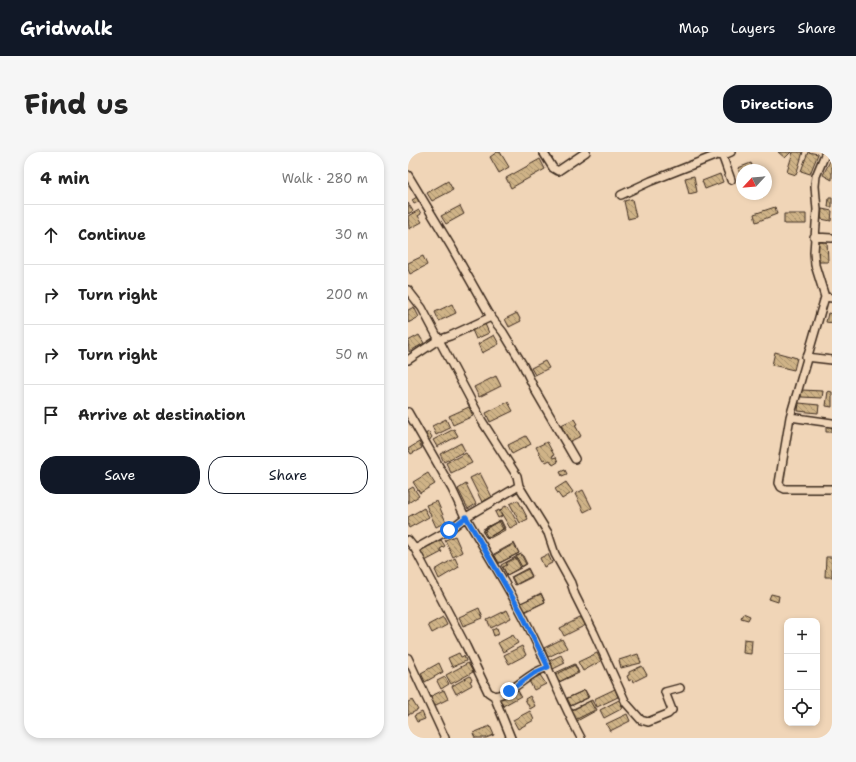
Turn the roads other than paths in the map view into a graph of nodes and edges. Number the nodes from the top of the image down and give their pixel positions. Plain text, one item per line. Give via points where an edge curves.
1 (543, 152) edge
2 (586, 152) edge
3 (731, 152) edge
4 (826, 152) edge
5 (721, 154) edge
6 (408, 175) edge
7 (731, 180) dead end
8 (621, 194) dead end
9 (814, 237) junction
10 (832, 238) edge
11 (408, 290) edge
12 (828, 298) edge
13 (492, 316) junction
14 (438, 340) junction
15 (806, 357) junction
16 (408, 360) edge
17 (832, 360) edge
18 (408, 412) edge
19 (790, 417) junction
20 (832, 423) edge
21 (575, 459) dead end
22 (519, 486) junction
23 (832, 489) edge
24 (465, 517) junction
25 (408, 540) edge
26 (415, 549) junction
27 (408, 658) edge
28 (548, 667) junction
29 (680, 688) dead end
30 (494, 696) junction
31 (444, 738) edge
32 (511, 738) edge
33 (581, 738) edge

1 - 2 street via 556,170
3 - 5 street
4 - 9 street via 816,176 817,210
5 - 7 street
5 - 8 street
6 - 13 street
9 - 10 street
9 - 12 street via 816,265
11 - 14 street via 422,308
12 - 15 street
13 - 14 street
13 - 21 street
14 - 16 street
14 - 22 street via 482,421 517,476
15 - 17 street
15 - 19 street
18 - 24 street
19 - 20 street
19 - 23 street via 780,486 785,489
22 - 24 street
22 - 29 street via 548,533 555,554 626,703 641,720 648,722 672,710 665,692
24 - 26 street via 449,530
24 - 28 street via 521,612
25 - 26 street
26 - 30 street via 488,692
27 - 31 street
28 - 30 street via 534,673 509,691
28 - 33 street
30 - 32 street

